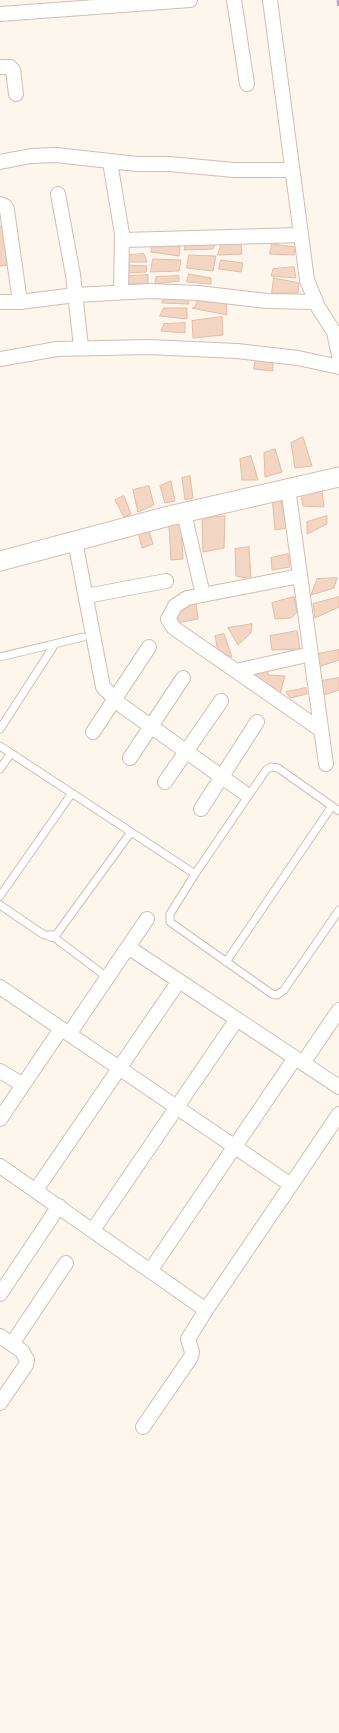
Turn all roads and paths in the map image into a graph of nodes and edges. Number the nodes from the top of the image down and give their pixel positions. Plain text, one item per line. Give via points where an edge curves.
1 (190, 0) edge
2 (234, 0) edge
3 (270, 0) edge
4 (156, 1) edge
5 (99, 4) edge
6 (52, 5) edge
7 (0, 14) edge
8 (0, 67) edge
9 (247, 84) dead end
10 (16, 94) dead end
11 (0, 162) edge
12 (110, 162) junction
13 (292, 170) junction
14 (58, 194) dead end
15 (0, 204) edge
16 (301, 235) junction
17 (122, 240) junction
18 (121, 292) junction
19 (75, 295) junction
20 (0, 302) edge
21 (20, 302) junction
22 (315, 302) junction
23 (81, 347) junction
24 (339, 355) edge
25 (0, 359) edge
26 (339, 366) edge
27 (339, 477) edge
28 (288, 488) junction
29 (184, 513) junction
30 (75, 541) junction
31 (0, 561) edge
32 (300, 576) junction
33 (166, 581) dead end
34 (203, 595) junction
35 (86, 596) junction
36 (83, 637) dead end
37 (56, 644) junction
38 (149, 647) dead end
39 (311, 654) junction
40 (0, 657) edge
41 (236, 671) junction
42 (183, 678) dead end
43 (114, 699) junction
44 (221, 701) dead end
45 (257, 722) dead end
46 (151, 726) junction
47 (0, 729) edge
48 (322, 730) junction
49 (93, 732) dead end
50 (0, 746) edge
51 (186, 752) junction
52 (11, 753) junction
53 (130, 758) dead end
54 (326, 764) dead end
55 (0, 769) edge
56 (222, 777) junction
57 (165, 782) dead end
58 (243, 792) dead end
59 (72, 793) junction
60 (332, 806) junction
61 (201, 809) dead end
62 (339, 811) edge
63 (131, 832) junction
64 (196, 874) junction
65 (0, 896) edge
66 (0, 905) edge
67 (339, 910) edge
68 (147, 919) dead end
69 (50, 936) junction
70 (128, 947) junction
71 (226, 962) junction
72 (108, 978) junction
73 (179, 981) junction
74 (2, 992) edge
75 (339, 1010) edge
76 (237, 1019) junction
77 (65, 1031) junction
78 (299, 1061) junction
79 (120, 1068) junction
80 (0, 1071) edge
81 (23, 1085) junction
82 (339, 1087) edge
83 (178, 1108) junction
84 (339, 1114) edge
85 (0, 1119) edge
86 (235, 1146) junction
87 (0, 1166) edge
88 (291, 1184) junction
89 (36, 1190) junction
90 (59, 1206) junction
91 (93, 1230) junction
92 (66, 1263) dead end
93 (150, 1271) junction
94 (0, 1294) edge
95 (206, 1310) junction
96 (0, 1336) edge
97 (12, 1344) junction
98 (0, 1402) edge
99 (143, 1428) dead end

1 - 4 street
2 - 9 street
3 - 13 street
4 - 5 street
5 - 6 street
6 - 7 street
8 - 10 street via 10,67 13,70
11 - 12 street via 56,155
12 - 13 street via 234,170
12 - 17 street via 120,212
13 - 16 street
14 - 19 street
15 - 21 street via 7,210
16 - 17 street
16 - 22 street via 307,280
17 - 18 street
18 - 19 street
18 - 22 street via 198,293 267,301
19 - 21 street
19 - 23 street
20 - 21 street
22 - 24 street via 334,332
23 - 25 street via 57,348
23 - 26 street via 238,351
27 - 28 street
28 - 29 street
28 - 32 street
29 - 30 street
29 - 34 street
30 - 31 street
30 - 35 street
32 - 34 street
32 - 39 street
33 - 35 street
34 - 41 street via 181,600 168,619 170,624
35 - 43 street via 99,676 103,687
36 - 37 lane
37 - 40 lane
37 - 47 lane
38 - 43 street
39 - 41 street
39 - 48 street
41 - 48 street
42 - 46 street
43 - 46 street
43 - 49 street
44 - 51 street
45 - 56 street
46 - 51 street
46 - 53 street
48 - 54 street
50 - 52 lane
51 - 56 street
51 - 57 street
52 - 55 lane
52 - 59 lane
56 - 58 street
56 - 61 street
59 - 63 lane
59 - 65 lane
60 - 62 lane
60 - 64 lane via 278,768 271,767 266,770
60 - 71 lane
63 - 64 lane
63 - 69 lane via 60,932
64 - 71 lane via 170,914 170,922
66 - 69 lane via 44,935
67 - 71 lane via 281,994 272,994
68 - 70 street
69 - 72 lane
70 - 72 street
70 - 73 street
72 - 77 street
73 - 76 street
73 - 79 street
74 - 77 street
75 - 78 street
76 - 78 street
76 - 83 street
77 - 79 street
77 - 81 street
78 - 82 street
78 - 86 street
79 - 83 street
79 - 89 street
80 - 81 street
81 - 85 street
83 - 86 street
83 - 91 street
84 - 88 street
86 - 88 street
86 - 93 street
87 - 89 street
88 - 95 street
89 - 90 street
90 - 91 street
90 - 94 street
91 - 93 street
92 - 97 street
93 - 95 street
95 - 99 street via 188,1339 191,1357
96 - 97 street
97 - 98 street via 26,1354 26,1365

